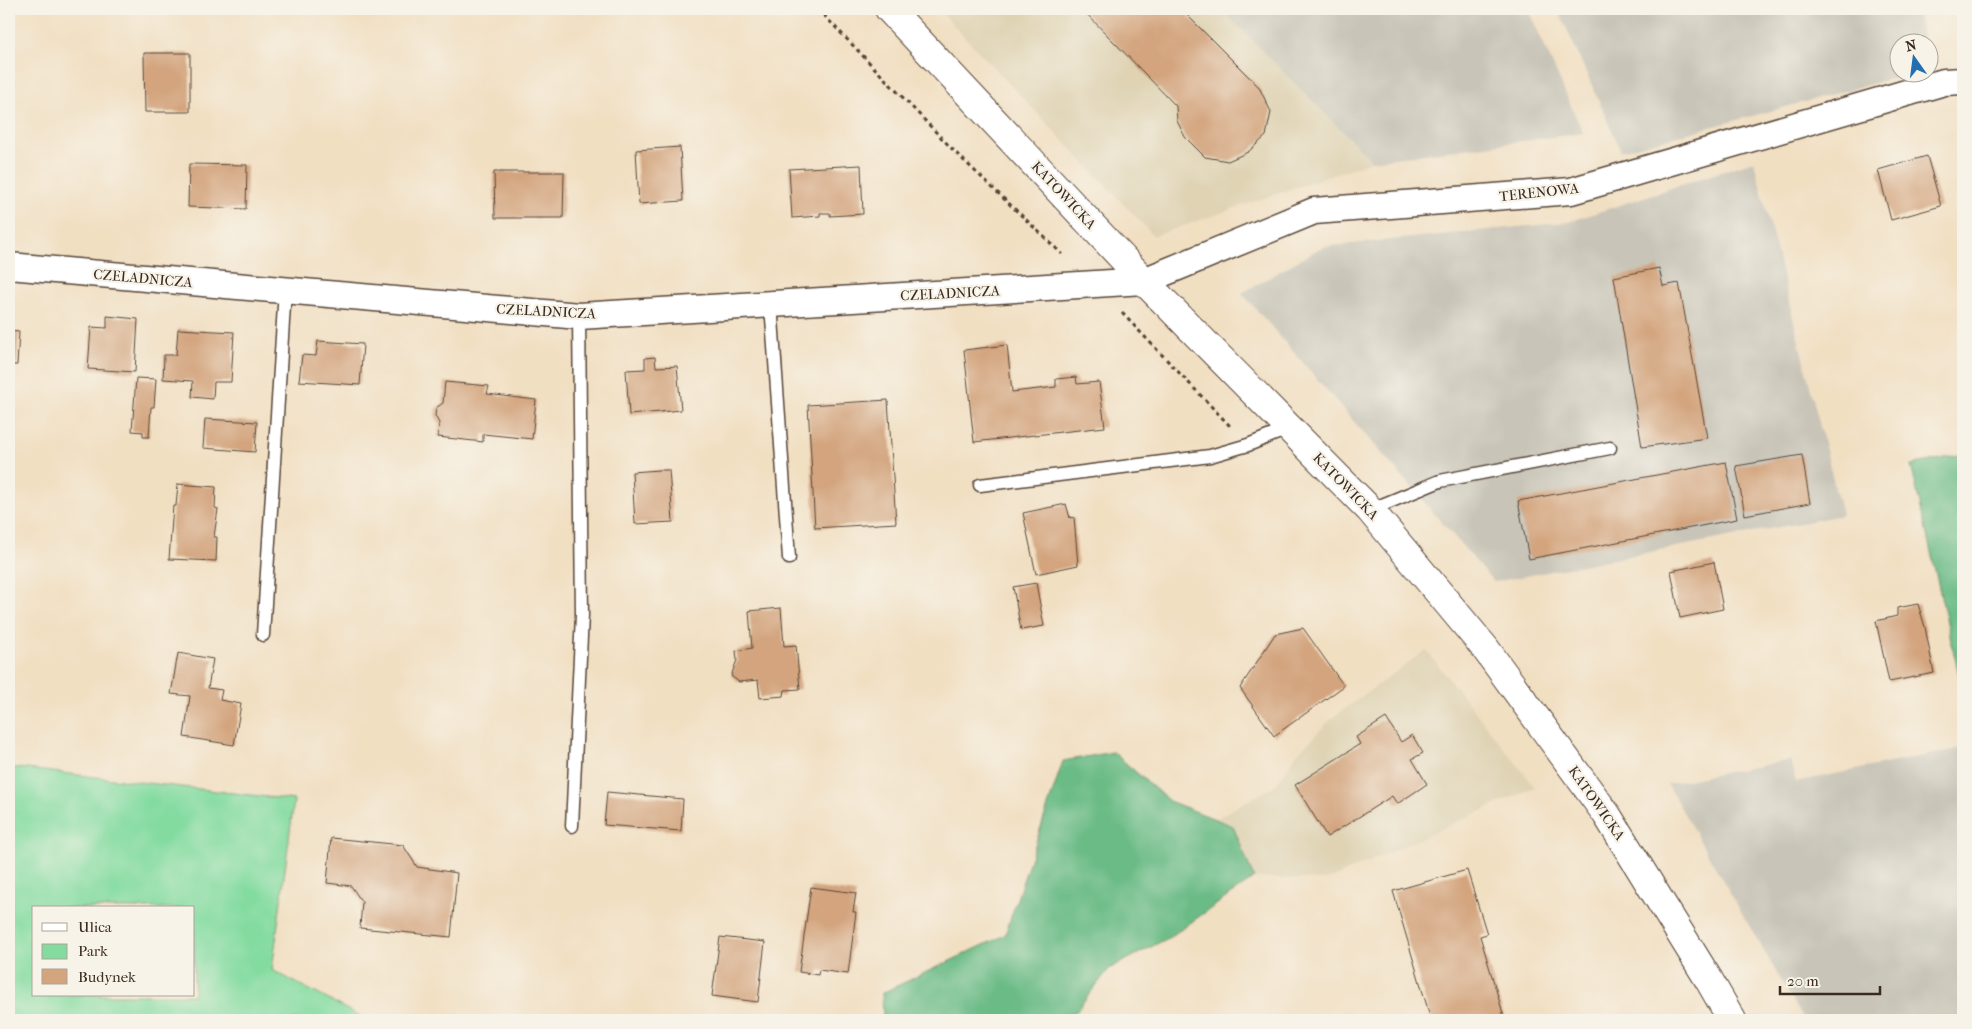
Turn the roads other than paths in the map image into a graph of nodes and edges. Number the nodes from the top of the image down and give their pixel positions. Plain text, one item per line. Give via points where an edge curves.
1 (889, 9) edge
2 (1963, 81) edge
3 (9, 266) edge
4 (1144, 281) junction
5 (285, 290) junction
6 (771, 304) junction
7 (579, 316) junction
8 (1290, 428) junction
9 (1610, 448) dead end
10 (980, 485) dead end
11 (1370, 510) junction
12 (789, 558) dead end
13 (262, 635) dead end
14 (572, 826) dead end
15 (1732, 1020) edge

1 - 4 street, KATOWICKA
2 - 4 street, TERENOWA via 1944,82 1571,191 1314,211
3 - 5 street, CZELADNICZA
4 - 6 street, CZELADNICZA
4 - 8 street, KATOWICKA
5 - 7 street, CZELADNICZA
5 - 13 lane
6 - 7 street, CZELADNICZA
6 - 12 lane
7 - 14 lane via 582,615
8 - 10 lane via 1210,456
8 - 11 street, KATOWICKA
9 - 11 lane via 1440,481
11 - 15 street, KATOWICKA via 1485,648 1607,815

